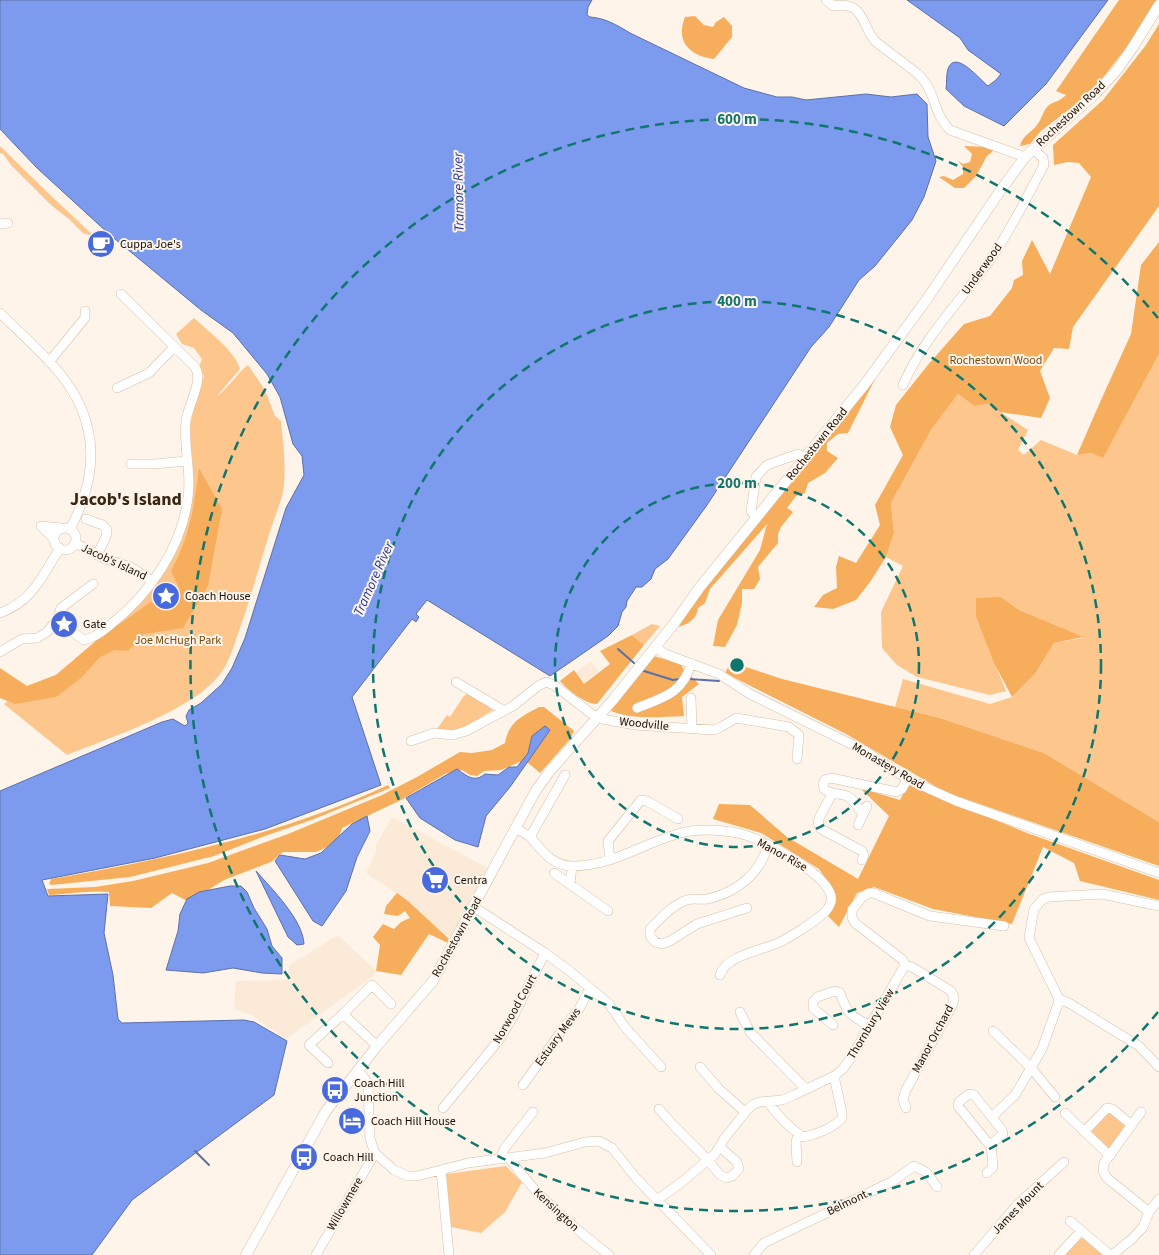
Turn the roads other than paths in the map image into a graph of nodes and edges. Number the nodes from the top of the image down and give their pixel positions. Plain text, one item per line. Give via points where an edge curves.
1 (826, 0) edge
2 (1159, 4) edge
3 (1033, 149) junction
4 (1025, 157) junction
5 (120, 294) dead end
6 (85, 311) dead end
7 (0, 313) edge
8 (174, 347) junction
9 (49, 362) junction
10 (903, 385) dead end
11 (117, 388) dead end
12 (805, 459) junction
13 (188, 461) junction
14 (131, 464) dead end
15 (756, 518) junction
16 (86, 519) dead end
17 (65, 529) junction
18 (54, 539) junction
19 (74, 543) junction
20 (60, 548) junction
21 (97, 555) junction
22 (152, 580) junction
23 (93, 584) dead end
24 (0, 613) edge
25 (59, 616) junction
26 (655, 647) junction
27 (0, 652) edge
28 (691, 663) junction
29 (456, 682) dead end
30 (691, 698) dead end
31 (637, 708) dead end
32 (503, 710) junction
33 (597, 718) junction
34 (692, 729) junction
35 (411, 741) dead end
36 (797, 759) dead end
37 (565, 775) dead end
38 (906, 779) junction
39 (832, 794) junction
40 (867, 806) dead end
41 (863, 815) junction
42 (678, 819) dead end
43 (858, 825) dead end
44 (515, 828) junction
45 (530, 837) junction
46 (768, 845) junction
47 (610, 860) junction
48 (862, 860) dead end
49 (572, 866) junction
50 (554, 873) dead end
51 (1159, 873) edge
52 (570, 884) junction
53 (1159, 906) edge
54 (474, 907) junction
55 (748, 908) dead end
56 (608, 911) dead end
57 (965, 911) dead end
58 (964, 922) junction
59 (1004, 926) dead end
60 (545, 953) junction
61 (905, 964) junction
62 (720, 975) dead end
63 (590, 988) junction
64 (1059, 999) junction
65 (392, 1004) dead end
66 (834, 1011) dead end
67 (740, 1012) dead end
68 (344, 1014) junction
69 (870, 1026) junction
70 (993, 1032) dead end
71 (377, 1046) junction
72 (328, 1063) dead end
73 (661, 1067) dead end
74 (1159, 1067) edge
75 (700, 1068) dead end
76 (1031, 1068) junction
77 (358, 1070) junction
78 (834, 1076) junction
79 (523, 1085) dead end
80 (806, 1089) junction
81 (1055, 1097) dead end
82 (768, 1102) junction
83 (442, 1108) dead end
84 (906, 1108) dead end
85 (659, 1109) dead end
86 (533, 1112) dead end
87 (745, 1112) junction
88 (1141, 1112) dead end
89 (1065, 1113) dead end
90 (992, 1117) junction
91 (1132, 1126) junction
92 (1084, 1132) junction
93 (798, 1134) junction
94 (991, 1144) junction
95 (720, 1147) junction
96 (375, 1153) junction
97 (1110, 1156) junction
98 (505, 1159) junction
99 (708, 1160) junction
100 (798, 1162) dead end
101 (1064, 1162) dead end
102 (442, 1170) junction
103 (986, 1173) dead end
104 (937, 1187) dead end
105 (1159, 1199) edge
106 (657, 1200) junction
107 (1149, 1212) junction
108 (1070, 1221) dead end
109 (1081, 1230) junction
110 (246, 1255) edge
111 (316, 1255) edge
112 (449, 1255) edge
113 (609, 1255) edge
114 (711, 1255) edge
115 (754, 1255) edge
116 (974, 1255) edge
117 (1059, 1255) edge
118 (1111, 1255) edge

1 - 4 street via 833,6 854,8 862,15 871,37 923,80 942,122 950,130
2 - 3 main road, Rochestown Road via 1117,70
3 - 4 main road, Rochestown Road
3 - 10 street, Underwood via 1043,158 1044,165 994,255 942,321
4 - 12 main road, Rochestown Road via 927,299
5 - 8 street
6 - 9 street via 86,318
7 - 9 street
8 - 11 street via 150,373
8 - 13 street via 199,375 186,422
9 - 17 street via 75,396 90,438 90,475 82,504
12 - 15 main road, Rochestown Road
12 - 15 street via 798,454 767,465 756,477 751,511
13 - 14 street
13 - 22 street via 190,481 184,519 170,555
15 - 26 main road, Rochestown Road
16 - 21 street via 103,525 107,530
17 - 18 street via 56,532
17 - 18 street via 41,526
17 - 19 street via 76,537
18 - 20 street
19 - 20 street via 67,549
19 - 21 street, Jacob's Island
20 - 24 street via 28,597
21 - 22 street, Jacob's Island via 131,567
22 - 25 street via 123,614 94,637 84,640
23 - 25 street via 63,606
25 - 27 street via 47,632 37,638 22,639
26 - 28 street, Monastery Road
26 - 33 main road, Rochestown Road
28 - 31 street via 685,679 669,696
28 - 38 street, Monastery Road via 719,674 750,694 865,751
29 - 32 street
30 - 34 street
32 - 33 street via 548,682
32 - 35 street via 460,734 434,733
33 - 34 street, Woodville via 635,725
33 - 44 main road, Rochestown Road via 534,792
34 - 36 street, Woodville via 714,730 736,718 789,727 799,735
37 - 45 street
38 - 39 street via 897,792 831,778 823,784 824,789
38 - 51 street, Monastery Road via 956,802
39 - 41 street via 847,796
39 - 48 street via 818,824 821,829 862,851
40 - 41 street
41 - 43 street
42 - 47 street via 641,800 608,841
44 - 45 street
44 - 54 main road, Rochestown Road
45 - 49 street via 546,856
46 - 47 street, Manor Rise via 745,835 708,830 685,832
46 - 55 street via 763,859 747,880 720,895 688,900 673,908 650,928 650,936 654,942 662,944 697,924
46 - 62 street, Manor Rise via 814,873 830,892 831,901 826,911 778,943 730,962
47 - 49 street, Manor Rise
49 - 52 street
50 - 52 street
52 - 56 street
53 - 64 street via 1092,893 1043,899 1034,909 1029,938
54 - 60 street
54 - 71 main road, Rochestown Road via 434,981
57 - 58 street
58 - 59 street
58 - 61 street via 930,916 873,893 862,896 852,910 853,920
60 - 63 street
60 - 83 street, Norwood Court via 500,1040
61 - 69 street, Thornbury View
61 - 84 street, Manor Orchard via 954,997 906,1090 903,1099
63 - 73 street via 609,1004
63 - 79 street, Estuary Mews via 578,1011
64 - 74 street via 1139,1046
64 - 76 street via 1042,1049
65 - 68 street via 372,985
66 - 69 street via 830,1022 813,1008 813,1002 817,997 834,991 840,993 851,1016
67 - 80 street via 750,1032
68 - 71 street
68 - 72 street via 309,1045
69 - 78 street, Thornbury View via 851,1058
70 - 76 street
71 - 77 main road, Rochestown Road
75 - 87 street
76 - 81 street
76 - 90 street via 1015,1095
77 - 96 street via 368,1088 370,1139
77 - 110 main road, Rochestown Road via 326,1112
78 - 80 street, Thornbury View
78 - 93 street via 842,1118 811,1136
80 - 82 street, Thornbury View via 782,1100
82 - 87 street, Thornbury View via 754,1104
82 - 93 street
85 - 99 street
86 - 98 street via 504,1149
87 - 95 street, Thornbury View
88 - 91 street
89 - 92 street
90 - 94 street via 1002,1134
90 - 94 street via 974,1095 969,1094 959,1102 958,1106
91 - 92 street via 1107,1108
91 - 97 street
92 - 97 street
93 - 100 street
94 - 103 street via 993,1167
95 - 99 street, Thornbury View
95 - 99 street via 737,1162 739,1169 734,1176 720,1175
96 - 102 street via 394,1170 408,1176
96 - 111 street, Willowmere
97 - 107 street via 1104,1163 1103,1171 1107,1178
98 - 102 street
98 - 106 street via 598,1142 612,1148
98 - 113 street, Kensington via 565,1220
99 - 106 street, Thornbury View
101 - 116 street, James Mount via 1018,1204
102 - 112 street
104 - 115 street, Belmont via 926,1172 914,1166 893,1181 764,1243
105 - 107 street
106 - 114 street
107 - 118 street via 1143,1227
108 - 109 street
109 - 117 street
109 - 118 street

